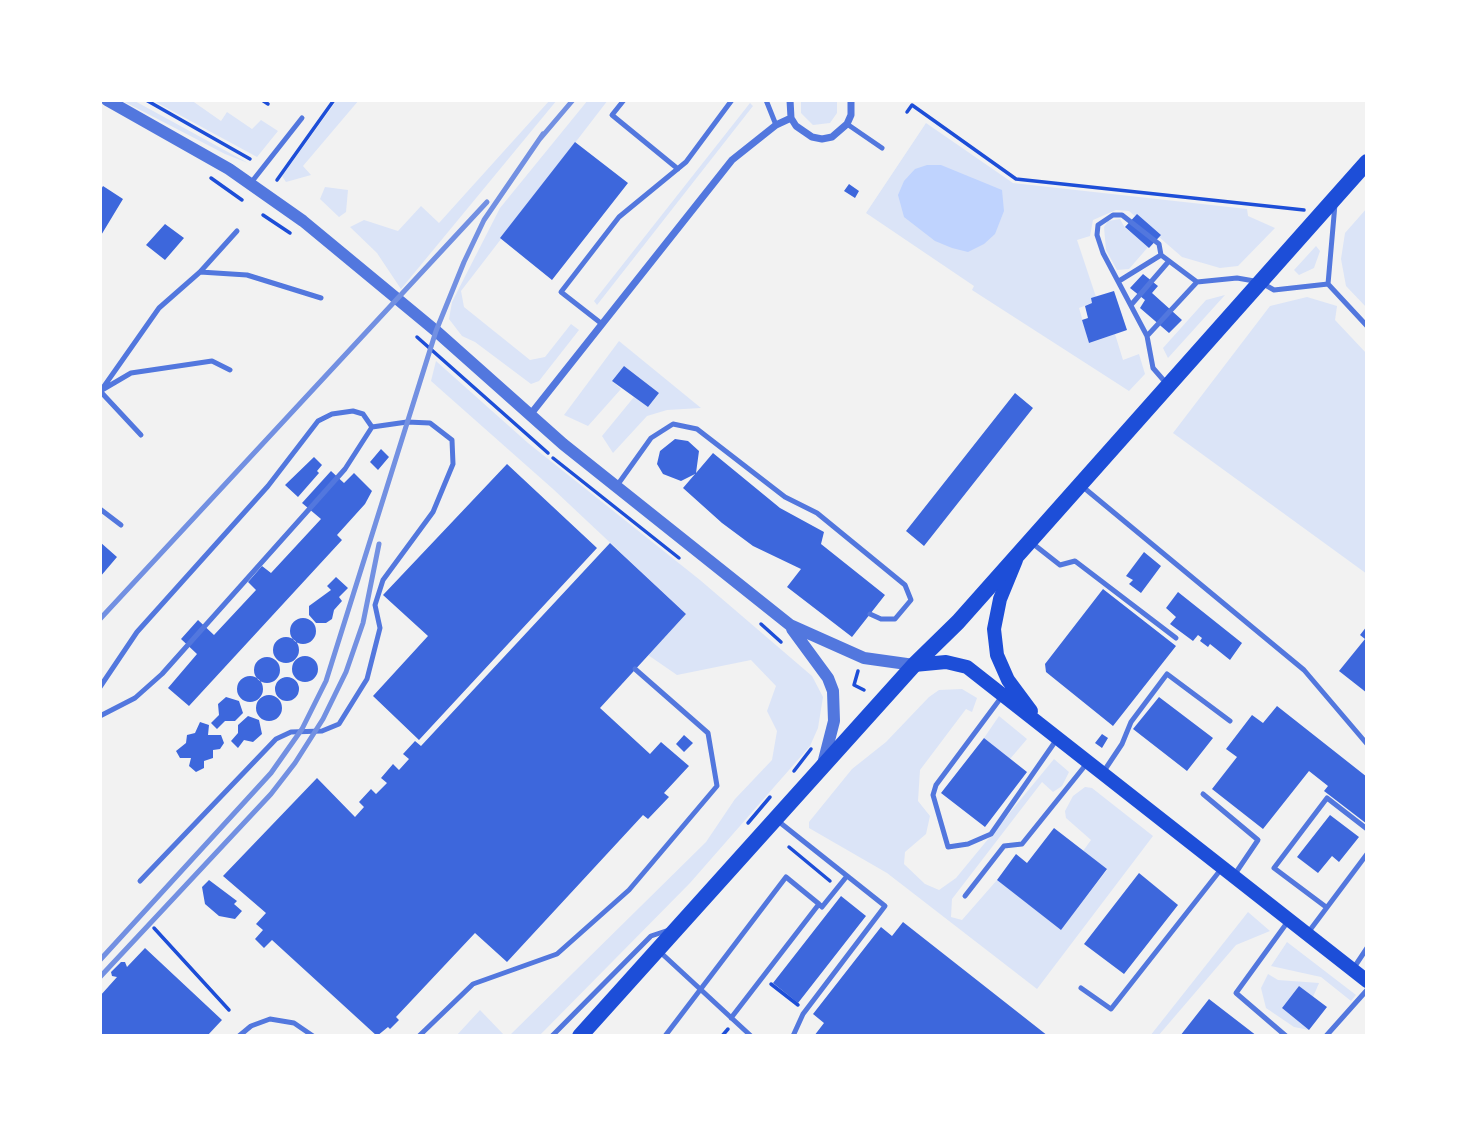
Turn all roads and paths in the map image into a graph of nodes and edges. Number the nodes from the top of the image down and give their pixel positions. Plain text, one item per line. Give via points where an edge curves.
1 (107, 100) edge
2 (146, 100) edge
3 (262, 100) edge
4 (334, 100) edge
5 (624, 100) edge
6 (732, 100) edge
7 (766, 100) edge
8 (790, 100) edge
9 (851, 100) edge
10 (268, 104) dead end
11 (907, 112) dead end
12 (790, 117) junction
13 (302, 118) dead end
14 (847, 124) junction
15 (776, 125) junction
16 (882, 148) dead end
17 (250, 159) dead end
18 (1367, 162) edge
19 (678, 169) junction
20 (277, 180) dead end
21 (250, 184) junction
22 (1336, 197) junction
23 (1323, 212) junction
24 (263, 215) dead end
25 (237, 231) dead end
26 (295, 236) dead end
27 (1161, 255) junction
28 (1169, 261) junction
29 (200, 272) junction
30 (1119, 281) junction
31 (1197, 282) junction
32 (1260, 282) junction
33 (1328, 284) junction
34 (321, 298) dead end
35 (1131, 305) junction
36 (602, 324) junction
37 (1367, 326) edge
38 (414, 334) dead end
39 (1147, 337) junction
40 (230, 370) dead end
41 (1168, 386) junction
42 (100, 391) edge
43 (530, 415) junction
44 (372, 428) junction
45 (141, 435) dead end
46 (1080, 485) junction
47 (616, 486) junction
48 (100, 509) edge
49 (121, 525) dead end
50 (1029, 541) junction
51 (682, 561) dead end
52 (870, 614) dead end
53 (758, 621) dead end
54 (790, 625) junction
55 (1176, 638) dead end
56 (787, 648) dead end
57 (914, 665) junction
58 (635, 669) dead end
59 (858, 671) dead end
60 (100, 687) edge
61 (864, 690) dead end
62 (1003, 695) junction
63 (100, 716) edge
64 (1230, 722) dead end
65 (1045, 728) junction
66 (819, 738) dead end
67 (1058, 738) junction
68 (1367, 744) edge
69 (1088, 762) junction
70 (822, 766) junction
71 (1102, 774) junction
72 (788, 778) dead end
73 (779, 788) dead end
74 (1203, 794) dead end
75 (776, 818) junction
76 (745, 828) dead end
77 (1367, 829) edge
78 (1367, 854) edge
79 (1227, 872) junction
80 (847, 876) junction
81 (140, 881) dead end
82 (965, 896) dead end
83 (820, 904) junction
84 (1326, 907) junction
85 (1289, 920) junction
86 (679, 926) junction
87 (155, 928) dead end
88 (1307, 934) junction
89 (1367, 948) edge
90 (657, 950) junction
91 (1352, 969) junction
92 (1367, 981) edge
93 (771, 983) dead end
94 (1081, 988) dead end
95 (701, 990) junction
96 (1367, 990) edge
97 (801, 1008) dead end
98 (229, 1010) dead end
99 (731, 1018) junction
100 (728, 1028) dead end
101 (239, 1036) edge
102 (313, 1036) edge
103 (419, 1036) edge
104 (552, 1036) edge
105 (580, 1036) edge
106 (665, 1036) edge
107 (722, 1036) edge
108 (751, 1036) edge
109 (793, 1036) edge
110 (1286, 1036) edge
111 (1326, 1036) edge

1 - 21 street
2 - 17 path
3 - 10 path
4 - 20 path
5 - 19 lane via 611,115
6 - 19 lane
7 - 15 lane
8 - 12 street
9 - 14 street
11 - 23 path via 912,105 1016,179
12 - 14 street via 803,133 822,139
12 - 15 street
13 - 21 lane
14 - 16 lane
15 - 36 street via 732,160
18 - 22 main road
19 - 36 lane via 619,218 561,292
21 - 43 street via 312,228
22 - 23 main road
22 - 33 lane
23 - 32 main road
24 - 26 path
25 - 29 lane
27 - 28 lane
27 - 30 lane
27 - 30 lane via 1159,244 1122,215 1104,219 1097,235
28 - 31 lane
28 - 35 lane
29 - 34 lane via 247,275
29 - 42 lane via 159,308
30 - 35 lane
31 - 32 lane via 1237,278
31 - 39 lane
32 - 33 lane via 1274,290
32 - 41 main road
33 - 37 lane
35 - 39 lane
36 - 43 street
38 - 51 path via 556,460
39 - 41 lane via 1153,368
40 - 42 lane via 212,361 131,373
41 - 46 main road
42 - 45 lane
43 - 47 street
44 - 60 lane via 363,414 353,411 318,421 268,486 137,632
44 - 63 lane via 345,469 162,674 135,698
44 - 81 lane via 430,423 452,440 453,464 433,512 383,580 375,605 380,628 366,678 339,724 276,739
46 - 50 main road
46 - 68 lane via 1304,670
47 - 52 lane via 651,438 673,425 697,429 785,497 817,513 905,585 911,600 895,619
47 - 54 street
48 - 49 lane
50 - 55 lane via 1060,565 1075,561
50 - 57 main road
50 - 65 main road via 1000,598 994,629 997,655 1008,680
53 - 56 path
54 - 57 street via 864,658
54 - 70 street via 833,691 834,721
57 - 62 main road via 946,662 967,667
57 - 70 main road
58 - 103 lane via 708,733 717,786 629,890 557,954 472,984
59 - 61 path via 854,685
62 - 65 main road
62 - 67 lane via 936,785 933,794 948,847 990,834
64 - 71 lane via 1167,674 1131,722
65 - 67 main road
66 - 72 path
67 - 69 main road
69 - 71 main road
69 - 82 lane via 1022,844 1004,846
70 - 75 main road
71 - 79 main road
73 - 76 path
74 - 79 lane via 1258,840
75 - 80 lane
75 - 86 main road
77 - 84 lane via 1327,798 1274,868
78 - 84 lane
79 - 85 main road
79 - 94 lane via 1111,1009
80 - 83 lane via 822,907
80 - 109 lane via 885,905 803,1014
83 - 95 lane via 786,877
83 - 99 lane
84 - 88 lane
85 - 88 main road
85 - 110 lane via 1236,993
86 - 90 main road
86 - 104 lane via 651,936
87 - 98 path
88 - 91 main road
89 - 91 lane
90 - 95 lane
90 - 105 main road
91 - 92 main road
93 - 97 path
95 - 99 lane
95 - 106 lane
96 - 111 lane
99 - 108 lane
100 - 107 path
101 - 102 lane via 270,1019 294,1023

